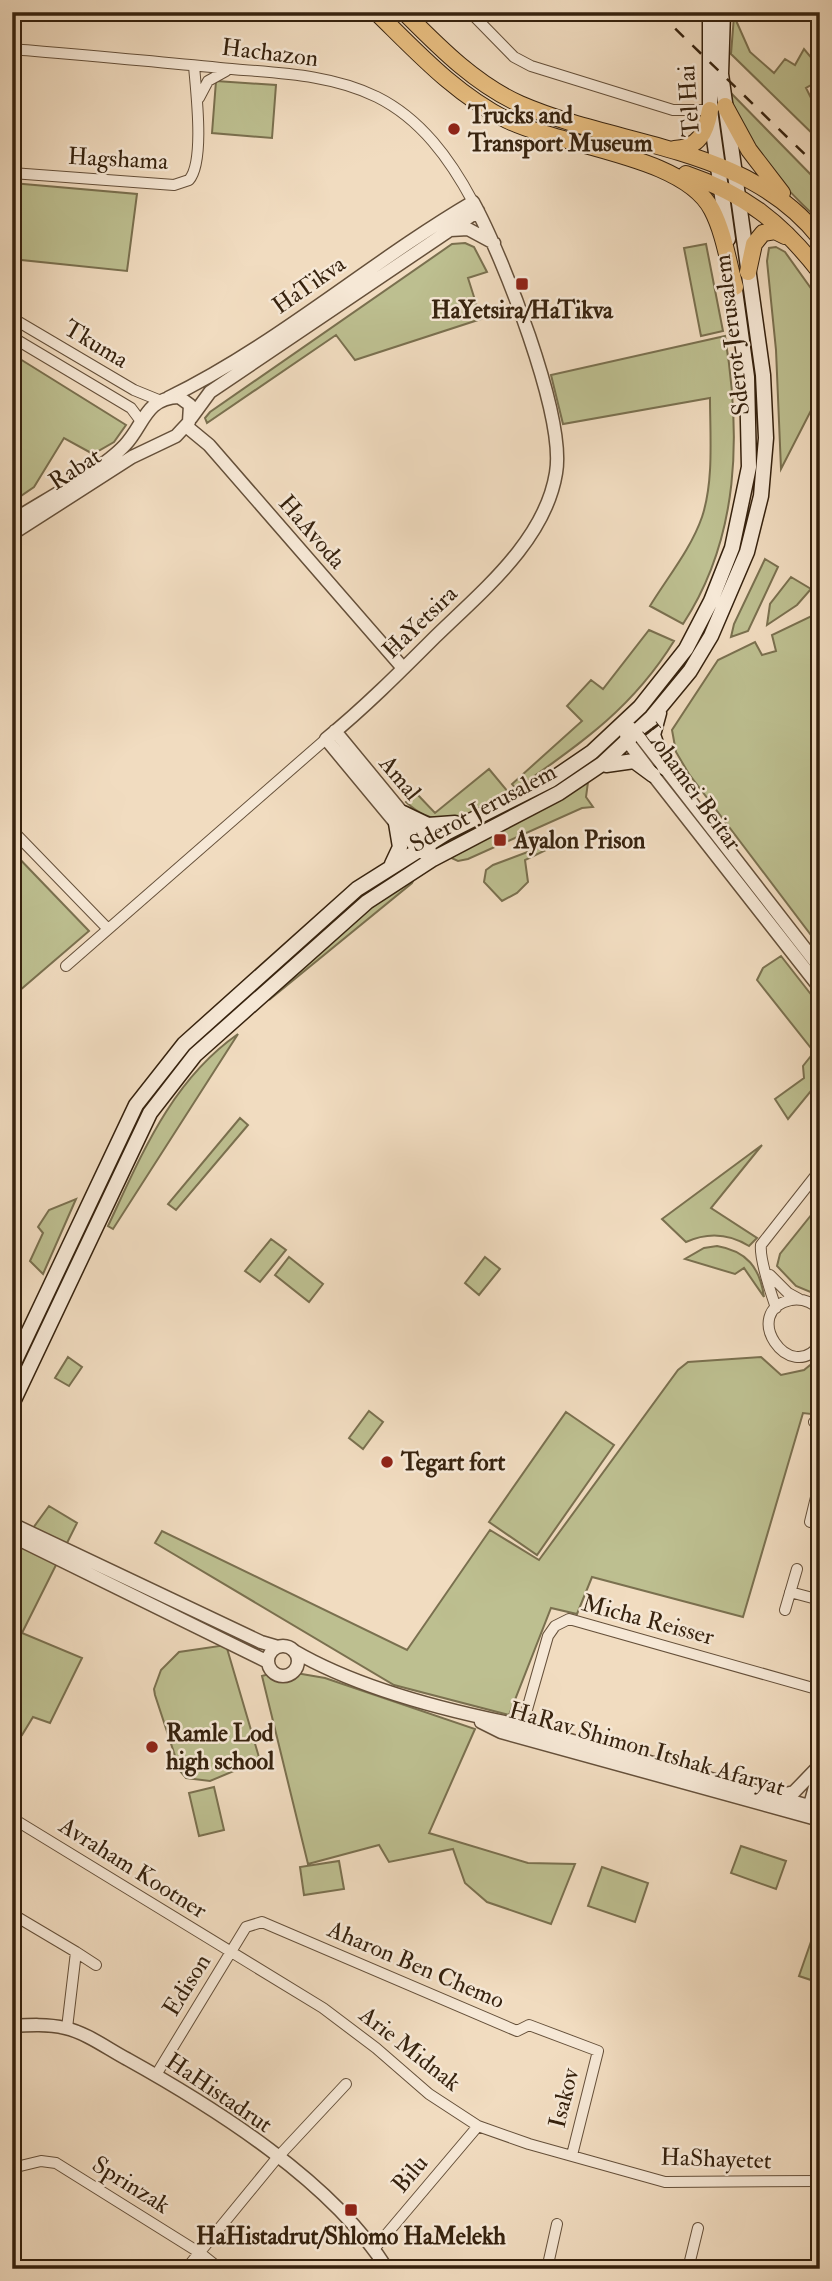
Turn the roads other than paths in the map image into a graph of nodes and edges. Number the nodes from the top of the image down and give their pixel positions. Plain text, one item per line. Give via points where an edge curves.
1 (376, 12) edge
2 (404, 12) edge
3 (470, 12) edge
4 (710, 12) edge
5 (723, 12) edge
6 (12, 49) edge
7 (194, 66) junction
8 (235, 69) junction
9 (197, 106) junction
10 (718, 108) junction
11 (652, 145) junction
12 (654, 165) junction
13 (726, 167) junction
14 (12, 173) edge
15 (721, 186) junction
16 (738, 194) junction
17 (476, 206) junction
18 (808, 224) junction
19 (446, 230) junction
20 (820, 238) edge
21 (494, 243) junction
22 (798, 245) junction
23 (748, 272) junction
24 (820, 272) edge
25 (735, 287) junction
26 (12, 318) edge
27 (12, 337) edge
28 (164, 399) junction
29 (140, 421) junction
30 (188, 422) junction
31 (163, 443) junction
32 (12, 521) edge
33 (12, 534) edge
34 (403, 668) junction
35 (670, 695) junction
36 (624, 724) junction
37 (330, 735) junction
38 (633, 737) junction
39 (598, 768) junction
40 (659, 772) junction
41 (399, 818) junction
42 (477, 818) junction
43 (12, 830) edge
44 (423, 847) junction
45 (433, 859) junction
46 (389, 867) junction
47 (108, 929) junction
48 (66, 966) dead end
49 (820, 968) edge
50 (819, 987) edge
51 (820, 1170) edge
52 (765, 1269) junction
53 (799, 1299) junction
54 (776, 1308) junction
55 (820, 1310) edge
56 (819, 1346) edge
57 (12, 1367) edge
58 (12, 1404) edge
59 (819, 1485) edge
60 (817, 1505) edge
61 (810, 1522) dead end
62 (12, 1524) edge
63 (12, 1536) edge
64 (797, 1569) dead end
65 (790, 1592) junction
66 (820, 1600) edge
67 (785, 1610) dead end
68 (278, 1647) junction
69 (294, 1651) junction
70 (268, 1662) junction
71 (297, 1667) junction
72 (326, 1669) junction
73 (820, 1690) edge
74 (526, 1713) dead end
75 (466, 1714) junction
76 (820, 1767) edge
77 (770, 1795) junction
78 (814, 1813) edge
79 (12, 1818) edge
80 (12, 1914) edge
81 (76, 1952) junction
82 (232, 1953) junction
83 (96, 1965) dead end
84 (12, 2026) edge
85 (67, 2028) junction
86 (598, 2051) joint
87 (156, 2075) junction
88 (346, 2084) dead end
89 (478, 2126) junction
90 (572, 2155) junction
91 (277, 2158) junction
92 (12, 2168) edge
93 (820, 2181) edge
94 (557, 2224) dead end
95 (698, 2228) dead end
96 (374, 2249) junction
97 (200, 2252) junction
98 (186, 2269) edge
99 (220, 2269) edge
100 (387, 2269) edge
101 (547, 2269) edge
102 (688, 2269) edge

1 - 12 highway via 433,68 495,113 563,141
2 - 11 highway via 460,64 505,96 569,122
3 - 10 street via 514,57 531,66 673,110
4 - 10 main road, Tel Hai
5 - 10 main road, Tel Hai
6 - 7 street, Hachazon
7 - 8 street, Hachazon
7 - 9 street, Hagshama
8 - 9 street via 208,81
8 - 17 street, Hachazon via 303,76 376,97 415,122 429,137
9 - 14 street, Hagshama via 195,169 184,183
10 - 11 highway via 688,148
10 - 13 main road, Tel Hai
10 - 18 highway
11 - 13 highway
12 - 15 highway
12 - 25 highway via 683,178 708,202
13 - 15 main road, Tel Hai
13 - 16 main road, Sderot Jerusalem
13 - 18 highway via 774,193
15 - 16 highway
15 - 25 main road, Sderot Jerusalem
16 - 22 highway
16 - 23 main road, Sderot Jerusalem
17 - 19 street, HaTikva
17 - 21 street, HaYetsira
17 - 28 street, HaTikva via 416,236 226,368
18 - 20 highway
19 - 21 street via 468,229
19 - 30 street, HaTikva via 210,392
21 - 34 street, HaYetsira via 554,422 557,472 545,508 522,547
22 - 23 highway via 775,230 763,233 754,244
22 - 24 highway
23 - 35 main road, Sderot Jerusalem via 766,413 761,496 747,552 725,608 699,657
25 - 36 main road, Sderot Jerusalem via 750,425 740,520 722,574 686,649
26 - 28 street, Tkuma via 134,390
27 - 29 street, Tkuma via 131,408
28 - 29 street
28 - 30 street via 189,402
29 - 31 street via 144,439
29 - 32 street, Rabat via 117,453
30 - 31 street
30 - 34 street, HaAvoda
31 - 33 street, Rabat via 132,457
34 - 37 street, HaYetsira
35 - 38 main road, Sderot Jerusalem
35 - 40 main road via 653,735
36 - 38 street, Lohamei Beitar
36 - 42 main road, Sderot Jerusalem via 574,766
37 - 41 street, Amal
37 - 47 street, HaYetsira
38 - 39 main road, Sderot Jerusalem
38 - 40 street, Lohamei Beitar
39 - 40 main road via 634,761
39 - 45 main road, Sderot Jerusalem
40 - 49 street, Lohamei Beitar
40 - 50 street, Lohamei Beitar
41 - 42 main road via 437,826
41 - 44 street, Amal
41 - 46 main road via 400,852
42 - 44 main road, Sderot Jerusalem
43 - 47 street
44 - 45 street, Amal
44 - 46 main road, Sderot Jerusalem
45 - 58 main road, Sderot Jerusalem via 344,921 216,1034 162,1093 135,1140
46 - 57 main road, Sderot Jerusalem via 342,902 205,1023 149,1084 116,1143
47 - 48 street, HaYetsira
51 - 52 street via 761,1245
52 - 53 street
52 - 54 street
53 - 54 street
53 - 55 street
54 - 56 street via 769,1327 776,1347 800,1356
59 - 60 street
60 - 61 street
62 - 68 street
63 - 70 street
64 - 65 street
65 - 66 street
65 - 67 street
68 - 69 street
68 - 70 street
69 - 71 street
69 - 72 street, HaRav Shimon Itshak Afaryat
70 - 71 street via 280,1675
71 - 72 street, HaRav Shimon Itshak Afaryat
72 - 75 street, HaRav Shimon Itshak Afaryat
73 - 74 street, Micha Reisser via 569,1619 548,1636
75 - 77 street, HaRav Shimon Itshak Afaryat
75 - 78 street, HaRav Shimon Itshak Afaryat via 501,1732
76 - 77 street via 794,1792
76 - 78 street
77 - 78 street, HaRav Shimon Itshak Afaryat
79 - 82 street, Avraham Kootner
80 - 81 street
81 - 83 street
81 - 85 street
82 - 86 street, Aharon Ben Chemo via 246,1927 262,1922 517,2031 529,2025
82 - 87 street, Edison
82 - 89 street, Arie Midnak via 323,2008 429,2094
84 - 85 street, HaHistadrut
85 - 87 street, HaHistadrut
86 - 90 street, Isakov
87 - 91 street, HaHistadrut
88 - 91 street
89 - 90 street, Arie Midnak
89 - 96 street, Bilu
90 - 93 street, HaShayetet via 665,2182
91 - 96 street, HaHistadrut via 339,2209
91 - 97 street
92 - 97 street, Sprinzak via 41,2161 56,2163
94 - 101 street
95 - 102 street
96 - 100 street, HaHistadrut
97 - 98 street
97 - 99 street, Sprinzak

